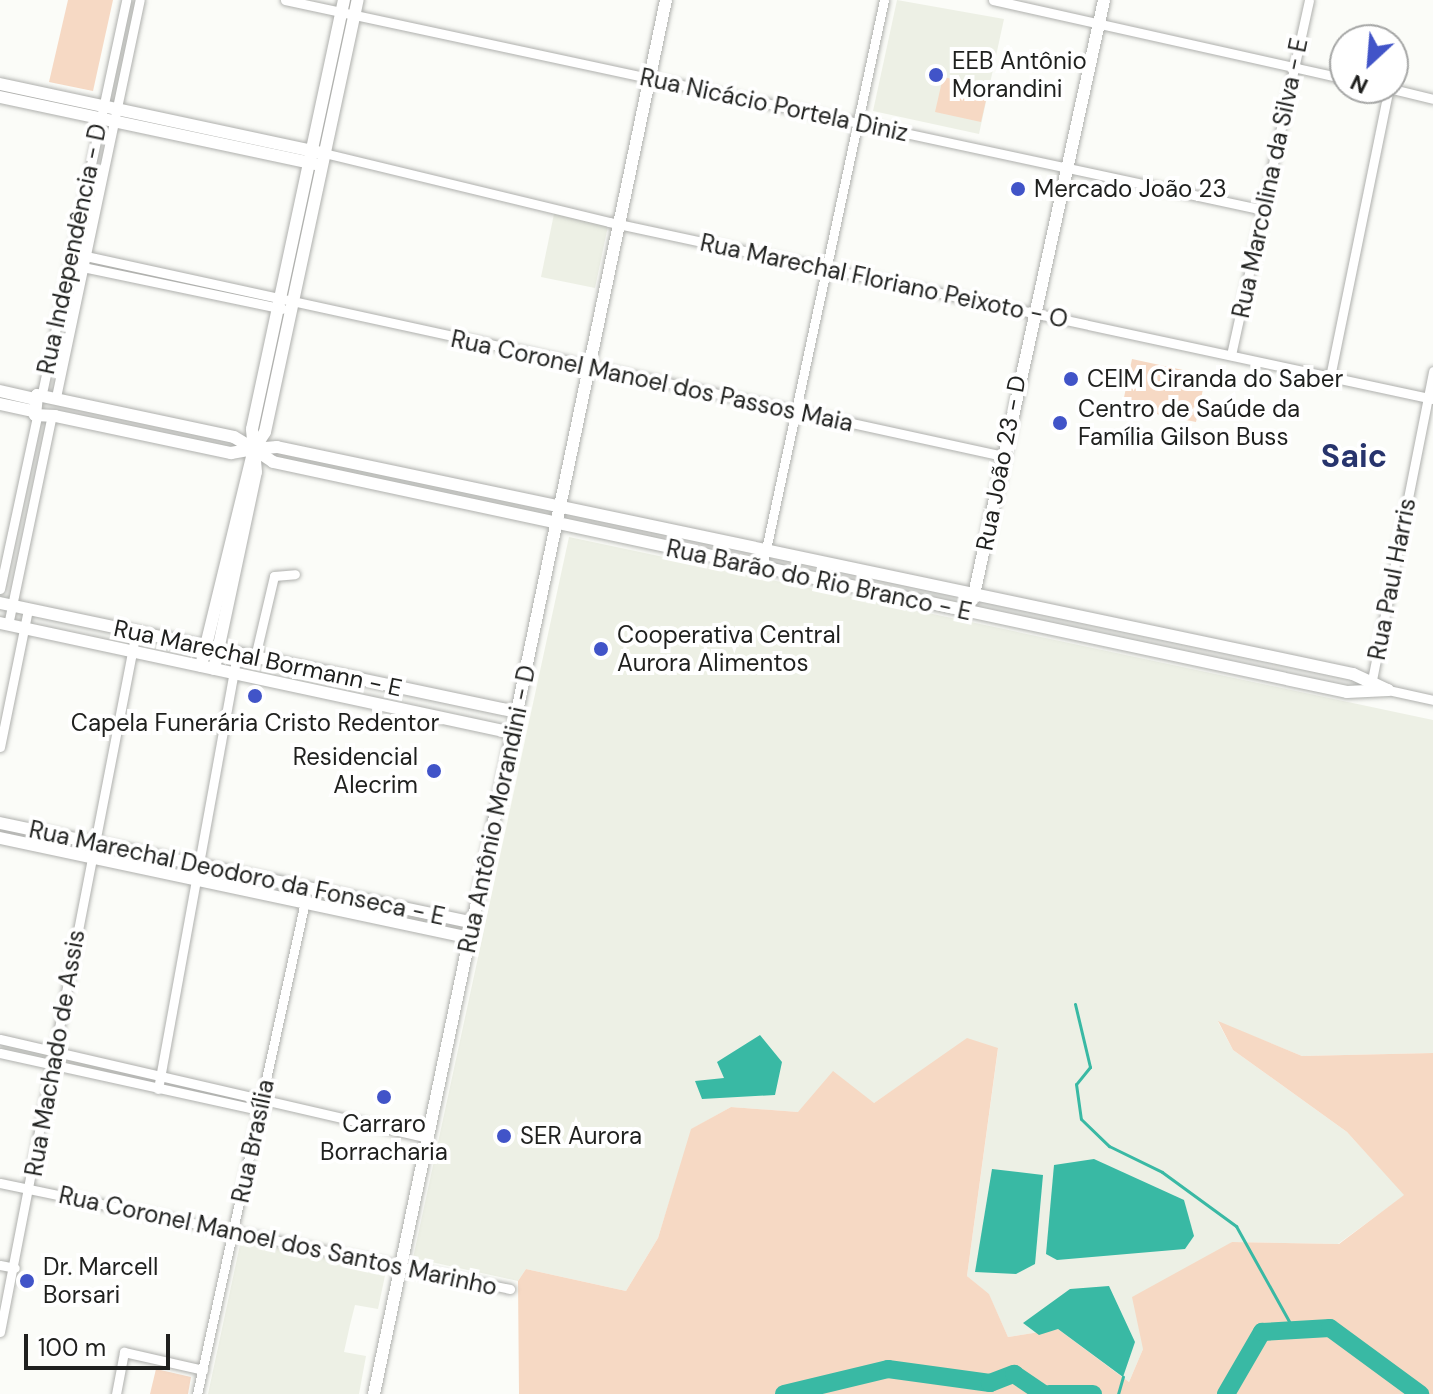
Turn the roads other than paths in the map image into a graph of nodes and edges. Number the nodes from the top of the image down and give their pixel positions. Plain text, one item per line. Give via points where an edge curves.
1 (126, 0) edge
2 (140, 0) edge
3 (285, 0) edge
4 (358, 0) edge
5 (666, 0) edge
6 (884, 0) edge
7 (993, 0) edge
8 (1104, 0) edge
9 (1309, 0) edge
10 (343, 6) edge
11 (355, 15) junction
12 (1100, 21) junction
13 (1293, 67) junction
14 (1329, 75) edge
15 (650, 78) junction
16 (0, 84) edge
17 (1409, 93) edge
18 (0, 97) edge
19 (1433, 99) edge
20 (1385, 104) edge
21 (109, 114) junction
22 (857, 123) junction
23 (320, 158) junction
24 (1063, 166) junction
25 (82, 206) junction
26 (95, 209) junction
27 (1264, 210) junction
28 (619, 224) junction
29 (290, 248) junction
30 (304, 251) junction
31 (72, 253) junction
32 (86, 256) junction
33 (69, 264) junction
34 (83, 267) junction
35 (824, 268) junction
36 (179, 282) junction
37 (288, 305) junction
38 (1031, 313) junction
39 (54, 337) junction
40 (68, 340) junction
41 (1231, 355) junction
42 (589, 369) junction
43 (1433, 371) edge
44 (1330, 377) junction
45 (0, 391) edge
46 (1430, 398) edge
47 (57, 399) junction
48 (0, 404) edge
49 (36, 405) junction
50 (797, 412) junction
51 (53, 417) junction
52 (143, 418) junction
53 (140, 434) junction
54 (254, 449) junction
55 (1003, 456) junction
56 (417, 476) junction
57 (413, 492) junction
58 (561, 506) junction
59 (17, 509) junction
60 (32, 511) junction
61 (557, 524) junction
62 (659, 527) junction
63 (654, 545) junction
64 (768, 549) junction
65 (762, 568) junction
66 (853, 568) junction
67 (295, 574) dead end
68 (847, 586) junction
69 (0, 589) edge
70 (974, 594) junction
71 (6, 604) edge
72 (28, 609) junction
73 (969, 612) junction
74 (4, 624) edge
75 (24, 628) junction
76 (136, 632) junction
77 (212, 648) junction
78 (132, 651) junction
79 (237, 653) junction
80 (255, 657) junction
81 (208, 668) junction
82 (233, 673) junction
83 (347, 677) junction
84 (1370, 687) junction
85 (1388, 690) joint
86 (342, 697) junction
87 (1433, 700) edge
88 (517, 712) junction
89 (513, 733) junction
90 (0, 747) edge
91 (0, 823) edge
92 (0, 838) edge
93 (92, 843) junction
94 (90, 857) junction
95 (201, 864) junction
96 (198, 881) junction
97 (308, 888) junction
98 (305, 903) junction
99 (473, 923) junction
100 (470, 938) junction
101 (0, 1039) edge
102 (52, 1051) junction
103 (0, 1053) edge
104 (55, 1065) junction
105 (160, 1076) junction
106 (158, 1089) junction
107 (262, 1099) junction
108 (273, 1106) junction
109 (259, 1112) junction
110 (428, 1138) junction
111 (0, 1183) edge
112 (32, 1190) junction
113 (233, 1231) junction
114 (0, 1265) edge
115 (400, 1266) junction
116 (15, 1268) junction
117 (0, 1281) edge
118 (11, 1283) junction
119 (510, 1289) dead end
120 (0, 1332) edge
121 (203, 1370) junction
122 (116, 1394) edge
123 (197, 1394) edge
124 (374, 1394) edge

1 - 21 street
2 - 21 street
3 - 10 street, Rua Nicácio Portela Diniz
4 - 11 street
5 - 15 street, Rua Antônio Morandini - D
6 - 22 street
7 - 12 street
8 - 12 street, Rua João 23 - D
9 - 13 street, Rua Marcolina da Silva - E
10 - 11 street, Rua Nicácio Portela Diniz
10 - 23 street
11 - 15 street, Rua Nicácio Portela Diniz
11 - 23 street
12 - 13 street
12 - 24 street, Rua João 23 - D
13 - 14 street
13 - 27 street, Rua Marcolina da Silva - E
15 - 22 street, Rua Nicácio Portela Diniz
15 - 28 street, Rua Antônio Morandini - D
16 - 21 street, Rua Marechal Floriano Peixoto - O
17 - 19 street
18 - 21 street, Rua Marechal Floriano Peixoto - O
20 - 44 street
21 - 23 street, Rua Marechal Floriano Peixoto - O
21 - 25 street, Rua Independência - D
21 - 26 street, Rua Independência - D
22 - 24 street, Rua Nicácio Portela Diniz
22 - 35 street
23 - 28 street, Rua Marechal Floriano Peixoto - O
23 - 29 street
23 - 30 street
24 - 27 street, Rua Nicácio Portela Diniz
24 - 38 street, Rua João 23 - D
25 - 26 street
25 - 31 street, Rua Independência - D
26 - 32 street, Rua Independência - D
27 - 41 street, Rua Marcolina da Silva - E
28 - 35 street, Rua Marechal Floriano Peixoto - O
28 - 42 street, Rua Antônio Morandini - D
29 - 30 street
29 - 37 street
30 - 37 street
31 - 32 street, Rua Coronel Manoel dos Passos Maia
31 - 33 street, Rua Independência - D
32 - 34 street, Rua Independência - D
32 - 36 street, Rua Coronel Manoel dos Passos Maia
33 - 34 street, Rua Coronel Manoel dos Passos Maia
33 - 39 street, Rua Independência - D
34 - 36 street, Rua Coronel Manoel dos Passos Maia
34 - 40 street, Rua Independência - D
35 - 38 street, Rua Marechal Floriano Peixoto - O
35 - 50 street
36 - 37 street, Rua Coronel Manoel dos Passos Maia
37 - 42 street, Rua Coronel Manoel dos Passos Maia
37 - 54 street
38 - 41 street, Rua Marechal Floriano Peixoto - O
38 - 55 street, Rua João 23 - D
39 - 40 street
39 - 49 street, Rua Independência - D
40 - 47 street, Rua Independência - D
41 - 44 street, Rua Marechal Floriano Peixoto - O
42 - 50 street, Rua Coronel Manoel dos Passos Maia
42 - 58 street, Rua Antônio Morandini - D
43 - 46 street, Rua Paul Harris
44 - 46 street, Rua Marechal Floriano Peixoto - O
45 - 49 street
46 - 84 street, Rua Paul Harris
47 - 49 street, Rua Barão do Rio Branco - E
47 - 51 street
47 - 52 street, Rua Barão do Rio Branco - E
48 - 49 street
49 - 51 street, Rua Barão do Rio Branco - E
49 - 59 street, Rua Independência - D
50 - 55 street, Rua Coronel Manoel dos Passos Maia
50 - 64 street
51 - 53 street, Rua Barão do Rio Branco - E
51 - 60 street
52 - 53 street
52 - 54 street, Rua Barão do Rio Branco - E via 234,437
53 - 54 street, Rua Barão do Rio Branco - E via 231,453
54 - 56 street, Rua Barão do Rio Branco - E via 277,447
54 - 57 street, Rua Barão do Rio Branco - E via 273,462
54 - 77 street
55 - 70 street, Rua João 23 - D
56 - 57 street
56 - 58 street, Rua Barão do Rio Branco - E
57 - 61 street, Rua Barão do Rio Branco - E
58 - 61 street, Rua Antônio Morandini - D
58 - 62 street, Rua Barão do Rio Branco - E
59 - 60 street
59 - 69 street, Rua Independência - D
60 - 71 street
61 - 63 street, Rua Barão do Rio Branco - E
61 - 88 street, Rua Antônio Morandini - D
62 - 63 street
62 - 64 street, Rua Barão do Rio Branco - E
63 - 65 street, Rua Barão do Rio Branco - E
64 - 65 street
64 - 66 street, Rua Barão do Rio Branco - E
65 - 68 street, Rua Barão do Rio Branco - E
66 - 68 street
66 - 70 street, Rua Barão do Rio Branco - E
67 - 80 street via 274,576
68 - 73 street, Rua Barão do Rio Branco - E
70 - 73 street, Rua João 23 - D
70 - 84 street, Rua Barão do Rio Branco - E
71 - 72 street, Rua Marechal Bormann - E
71 - 74 street
72 - 75 street
72 - 76 street, Rua Marechal Bormann - E
73 - 84 street, Rua Barão do Rio Branco - E
74 - 75 street, Rua Marechal Bormann - E
75 - 78 street, Rua Marechal Bormann - E
75 - 90 street
76 - 77 street, Rua Marechal Bormann - E
76 - 78 street, Rua Machado de Assis
77 - 79 street, Rua Marechal Bormann - E
77 - 81 street
78 - 81 street, Rua Marechal Bormann - E
78 - 93 street, Rua Machado de Assis
79 - 80 street, Rua Marechal Bormann - E
79 - 82 street
80 - 83 street, Rua Marechal Bormann - E
81 - 82 street, Rua Marechal Bormann - E
82 - 86 street, Rua Marechal Bormann - E
82 - 95 street
83 - 86 street
83 - 88 street, Rua Marechal Bormann - E
84 - 85 street, Rua Barão do Rio Branco - E
85 - 87 street, Rua Barão do Rio Branco - E
86 - 89 street, Rua Marechal Bormann - E
88 - 89 street, Rua Antônio Morandini - D
89 - 99 street, Rua Antônio Morandini - D
91 - 93 street, Rua Marechal Deodoro da Fonseca - E
92 - 94 street, Rua Marechal Deodoro da Fonseca - E
93 - 94 street, Rua Machado de Assis
93 - 95 street, Rua Marechal Deodoro da Fonseca - E
94 - 96 street, Rua Marechal Deodoro da Fonseca - E
94 - 102 street, Rua Machado de Assis
95 - 96 street
95 - 97 street, Rua Marechal Deodoro da Fonseca - E
96 - 98 street, Rua Marechal Deodoro da Fonseca - E
96 - 105 street
97 - 98 street, Rua Brasília
97 - 99 street, Rua Marechal Deodoro da Fonseca - E
98 - 100 street, Rua Marechal Deodoro da Fonseca - E
98 - 107 street, Rua Brasília
99 - 100 street, Rua Antônio Morandini - D
100 - 110 street, Rua Antônio Morandini - D
101 - 102 street
102 - 104 street, Rua Machado de Assis
102 - 105 street
103 - 104 street
104 - 106 street
104 - 112 street, Rua Machado de Assis
105 - 106 street
105 - 107 street
106 - 109 street
107 - 108 street
107 - 109 street, Rua Brasília
108 - 109 street
108 - 110 street
109 - 113 street, Rua Brasília
110 - 115 street, Rua Antônio Morandini - D
111 - 112 street, Rua Coronel Manoel dos Santos Marinho
112 - 113 street, Rua Coronel Manoel dos Santos Marinho
112 - 116 street, Rua Machado de Assis
113 - 115 street, Rua Coronel Manoel dos Santos Marinho
113 - 121 street, Rua Brasília
114 - 116 street
115 - 119 street, Rua Coronel Manoel dos Santos Marinho
115 - 124 street, Rua Antônio Morandini - D
116 - 118 street, Rua Machado de Assis
117 - 118 street
118 - 120 street, Rua Machado de Assis
121 - 122 street via 124,1352
121 - 123 street, Rua Brasília

